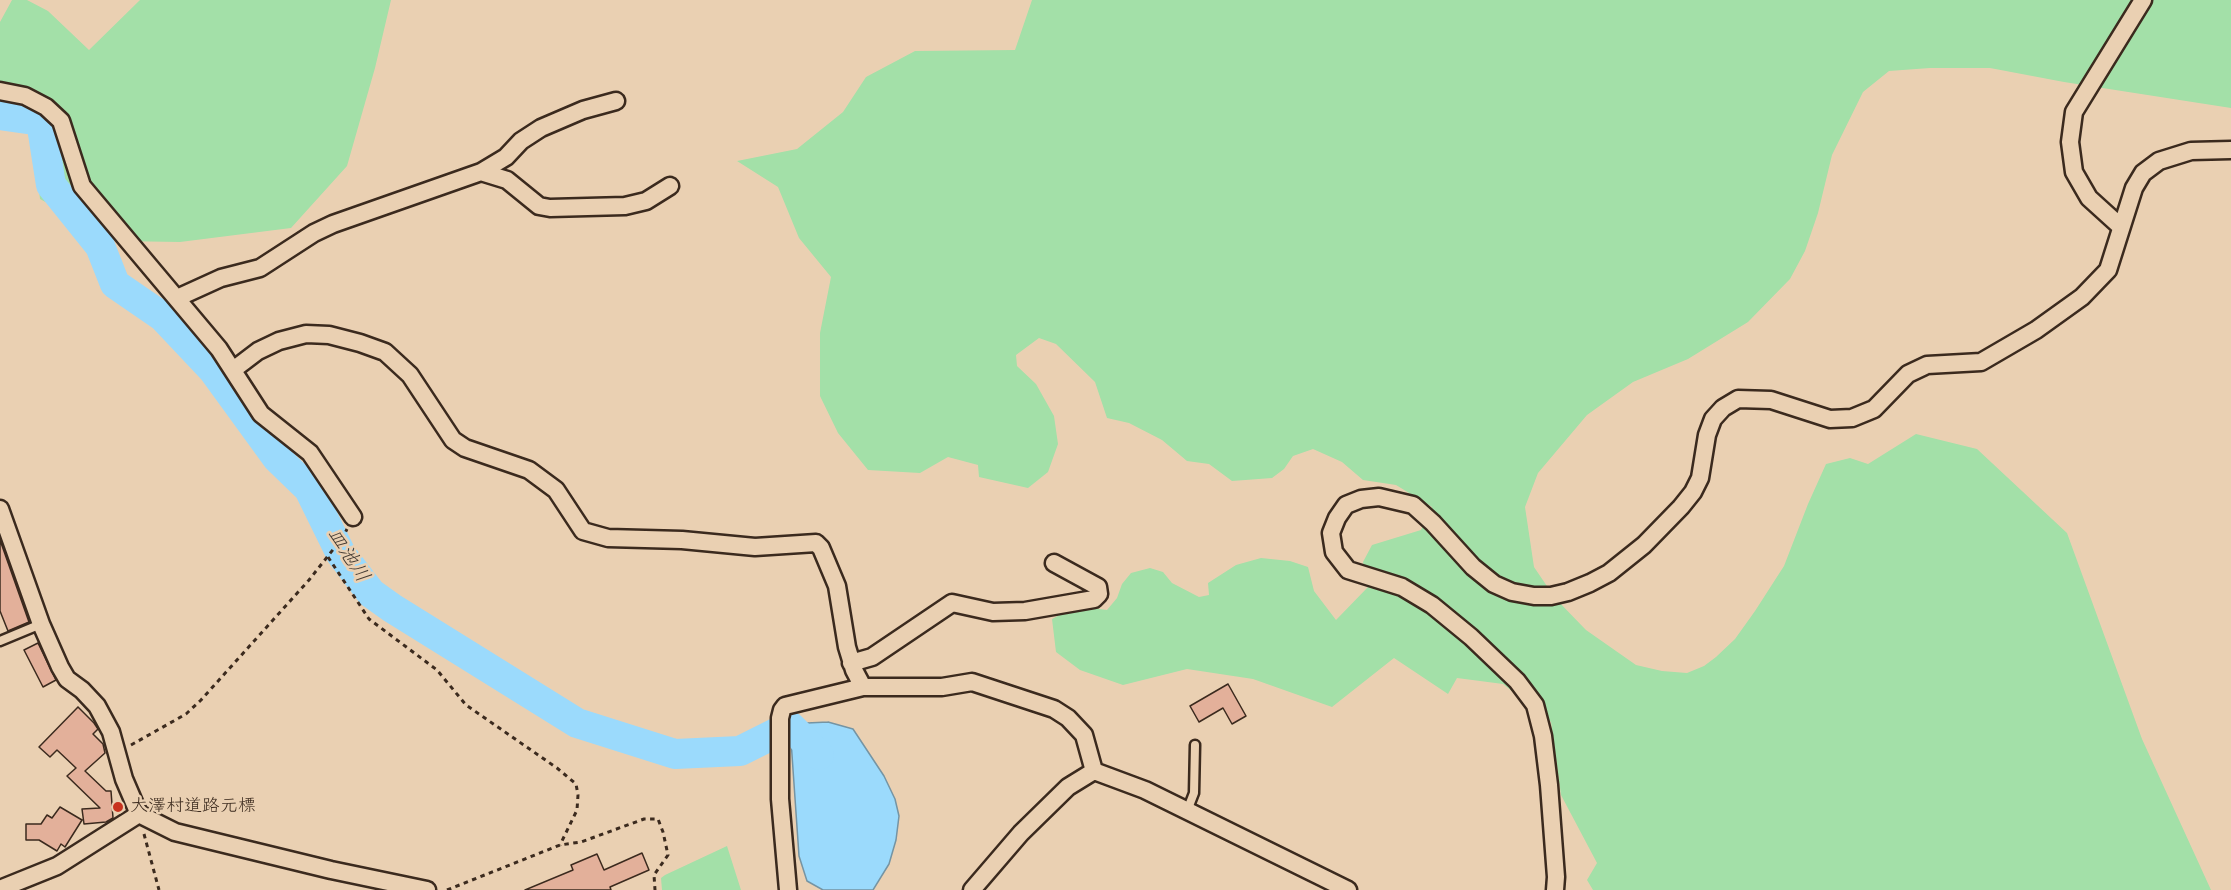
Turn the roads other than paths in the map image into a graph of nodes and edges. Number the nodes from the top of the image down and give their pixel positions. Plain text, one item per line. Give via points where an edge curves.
1 (2143, 0) edge
2 (0, 91) edge
3 (616, 101) dead end
4 (2231, 150) edge
5 (481, 171) junction
6 (670, 186) dead end
7 (2121, 227) junction
8 (177, 298) junction
9 (233, 370) junction
10 (0, 509) edge
11 (353, 517) dead end
12 (1054, 562) dead end
13 (41, 624) junction
14 (0, 641) edge
15 (852, 663) junction
16 (863, 687) junction
17 (1195, 745) dead end
18 (1094, 771) junction
19 (1186, 811) junction
20 (139, 814) junction
21 (0, 889) edge
22 (427, 890) edge
23 (788, 890) edge
24 (972, 890) edge
25 (1348, 890) edge
26 (1555, 890) edge

1 - 7 street via 2074,112 2070,142 2074,172 2089,198
2 - 8 street via 46,106 61,121 82,186
3 - 5 street via 541,128 506,157
4 - 7 street via 2191,151 2159,161 2143,173 2134,188
5 - 6 street via 507,180 539,206 550,208 625,206 646,201
5 - 8 street via 333,224 260,268 221,278
7 - 26 street via 2108,270 2082,297 1981,362 1927,365 1908,374 1874,409 1852,418 1830,419 1760,399 1738,399 1723,408 1707,435 1700,478 1681,507 1610,573 1568,592 1534,596 1494,584 1413,505 1379,497 1346,505 1331,533 1334,552 1348,570 1402,587 1432,605 1472,637 1517,681 1535,705 1549,785
8 - 9 street
9 - 11 street via 261,414 310,453
9 - 15 street via 258,351 306,334 360,343 385,352 410,375 453,440 465,448 529,470 556,490 584,531 608,538 755,547 816,543 837,586
10 - 13 street
12 - 15 street via 1098,587 1099,594 1094,599 1025,611 993,612 952,603 872,657
13 - 14 lane
13 - 20 street via 67,679 97,706 111,732
15 - 16 street
16 - 18 street via 942,687 972,682 1054,708 1084,735
16 - 23 street via 785,706 782,710 780,799
17 - 19 lane via 1194,793
18 - 19 street
18 - 24 street via 1068,787 1021,833
19 - 25 street
20 - 21 street via 57,866
20 - 22 street via 175,832

